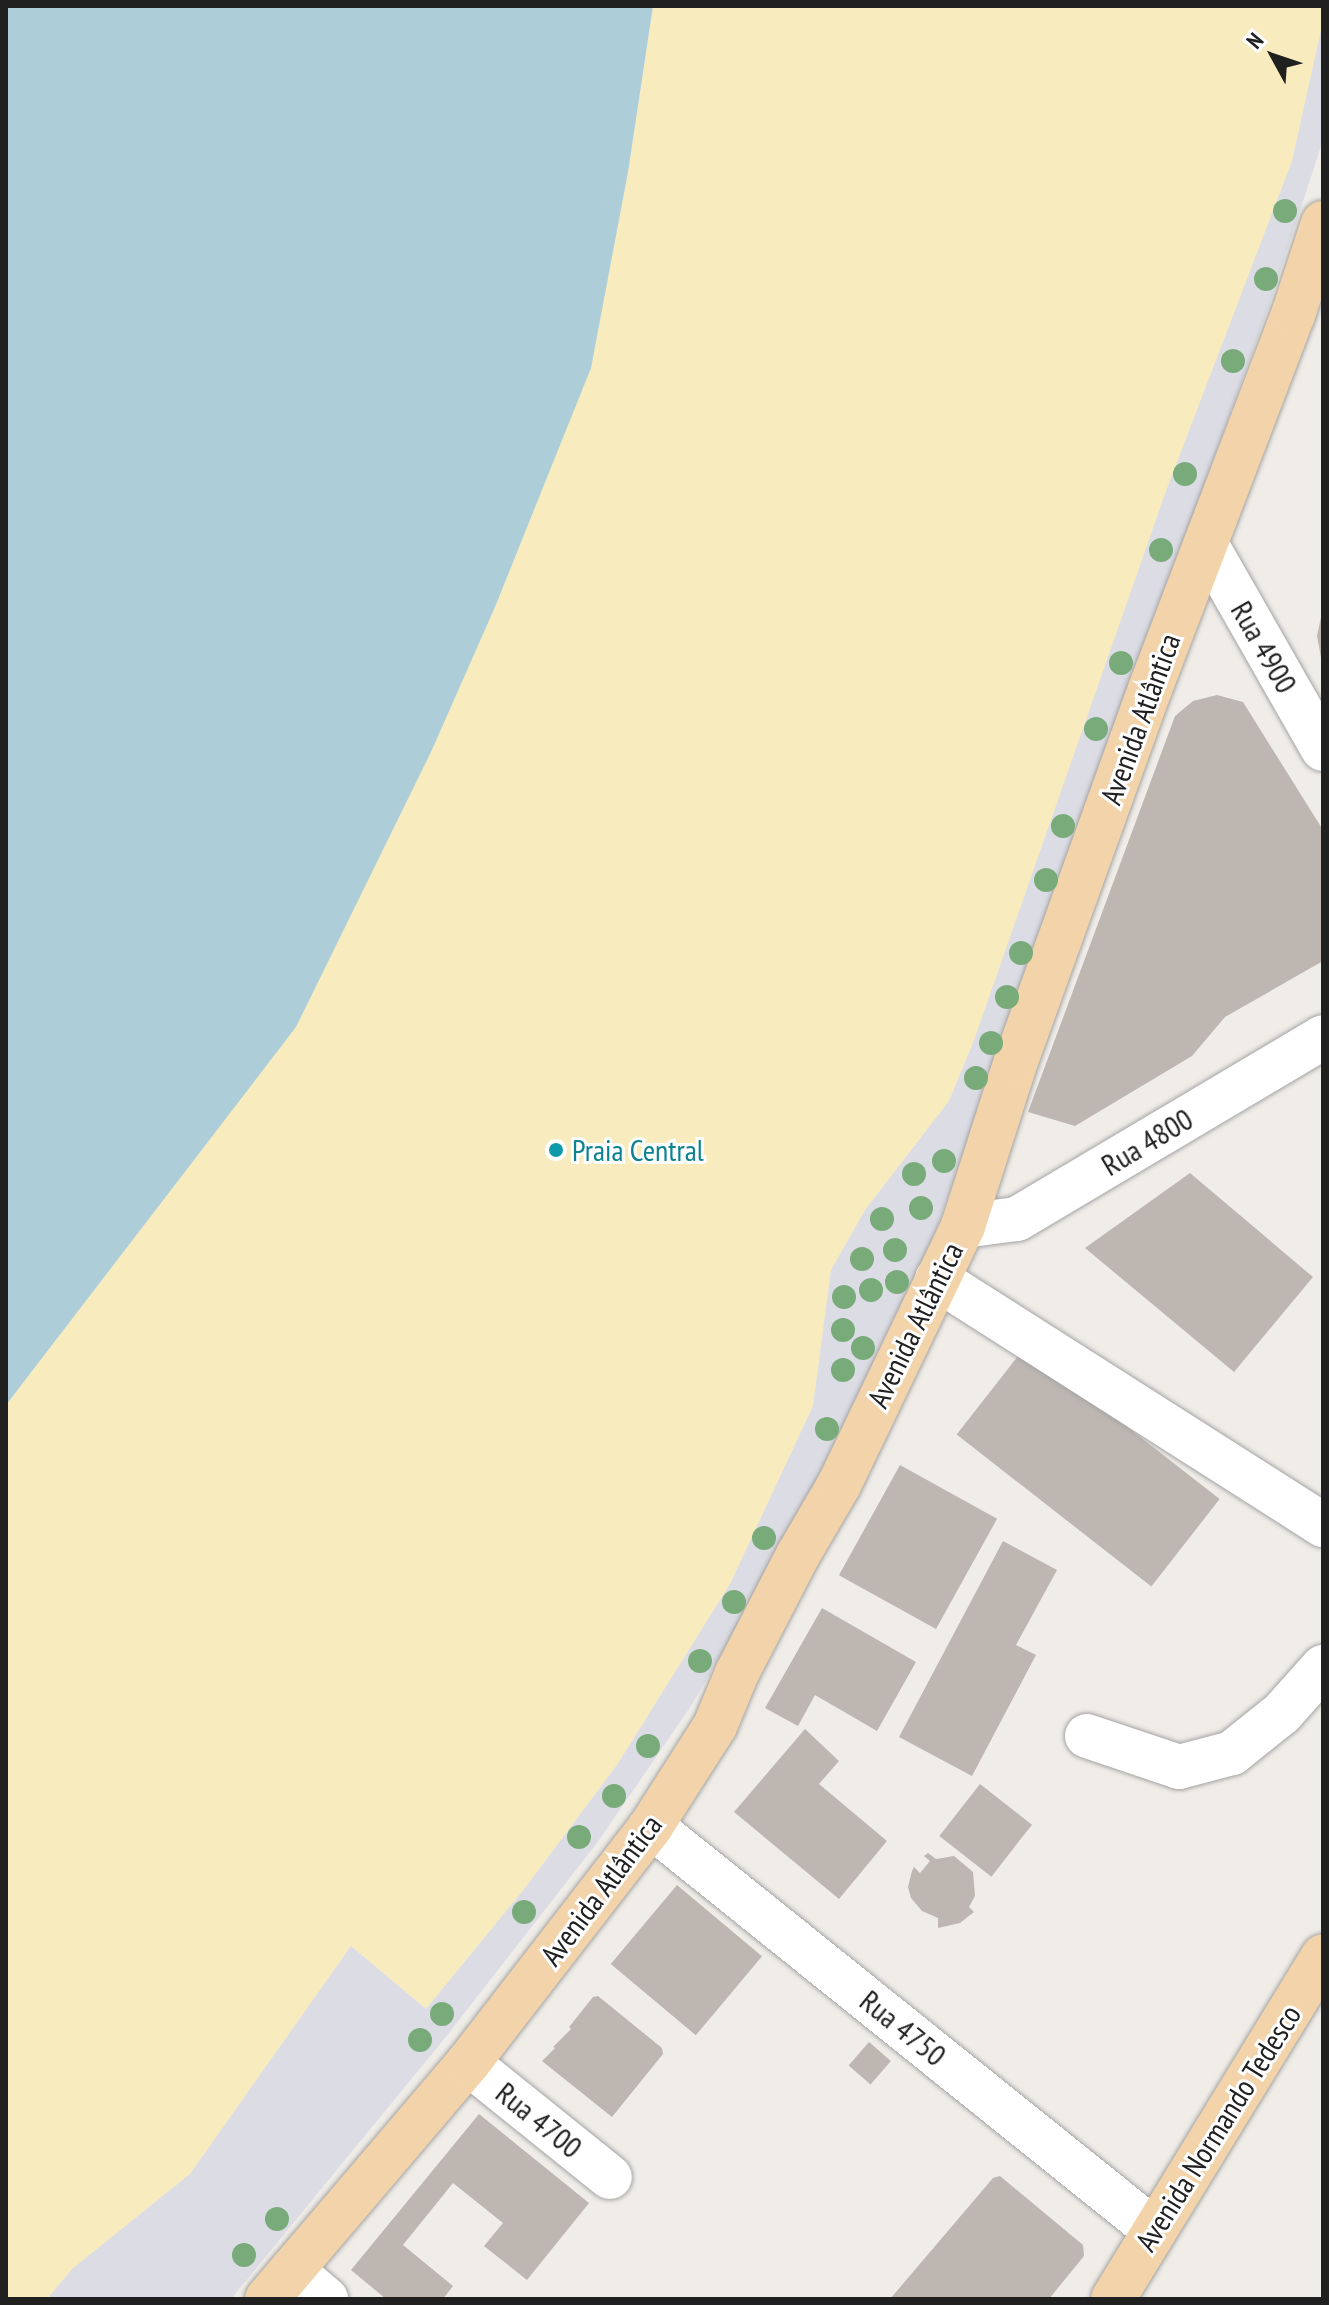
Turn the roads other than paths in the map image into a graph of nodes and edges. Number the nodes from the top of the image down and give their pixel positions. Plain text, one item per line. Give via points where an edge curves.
1 (1323, 223) edge
2 (1206, 544) junction
3 (1323, 749) edge
4 (1323, 1037) edge
5 (963, 1226) junction
6 (937, 1279) junction
7 (1323, 1525) edge
8 (1323, 1667) edge
9 (1087, 1736) dead end
10 (651, 1826) junction
11 (1323, 1956) edge
12 (468, 2063) junction
13 (610, 2177) dead end
14 (1154, 2230) junction
15 (280, 2284) edge
16 (326, 2299) edge
17 (1113, 2299) edge

1 - 2 main road, Avenida Atlântica
2 - 3 street, Rua 4900
2 - 5 main road, Avenida Atlântica via 1016,1061
4 - 5 street, Rua 4800 via 1017,1219
5 - 6 main road, Avenida Atlântica
6 - 7 street
6 - 10 main road, Avenida Atlântica via 715,1726
8 - 9 street via 1282,1713 1232,1753 1179,1767
10 - 12 main road, Avenida Atlântica
10 - 14 street, Rua 4750
11 - 14 main road, Avenida Normando Tedesco
12 - 13 street, Rua 4700
12 - 15 main road, Avenida Atlântica
14 - 17 main road, Avenida Normando Tedesco
15 - 16 street

